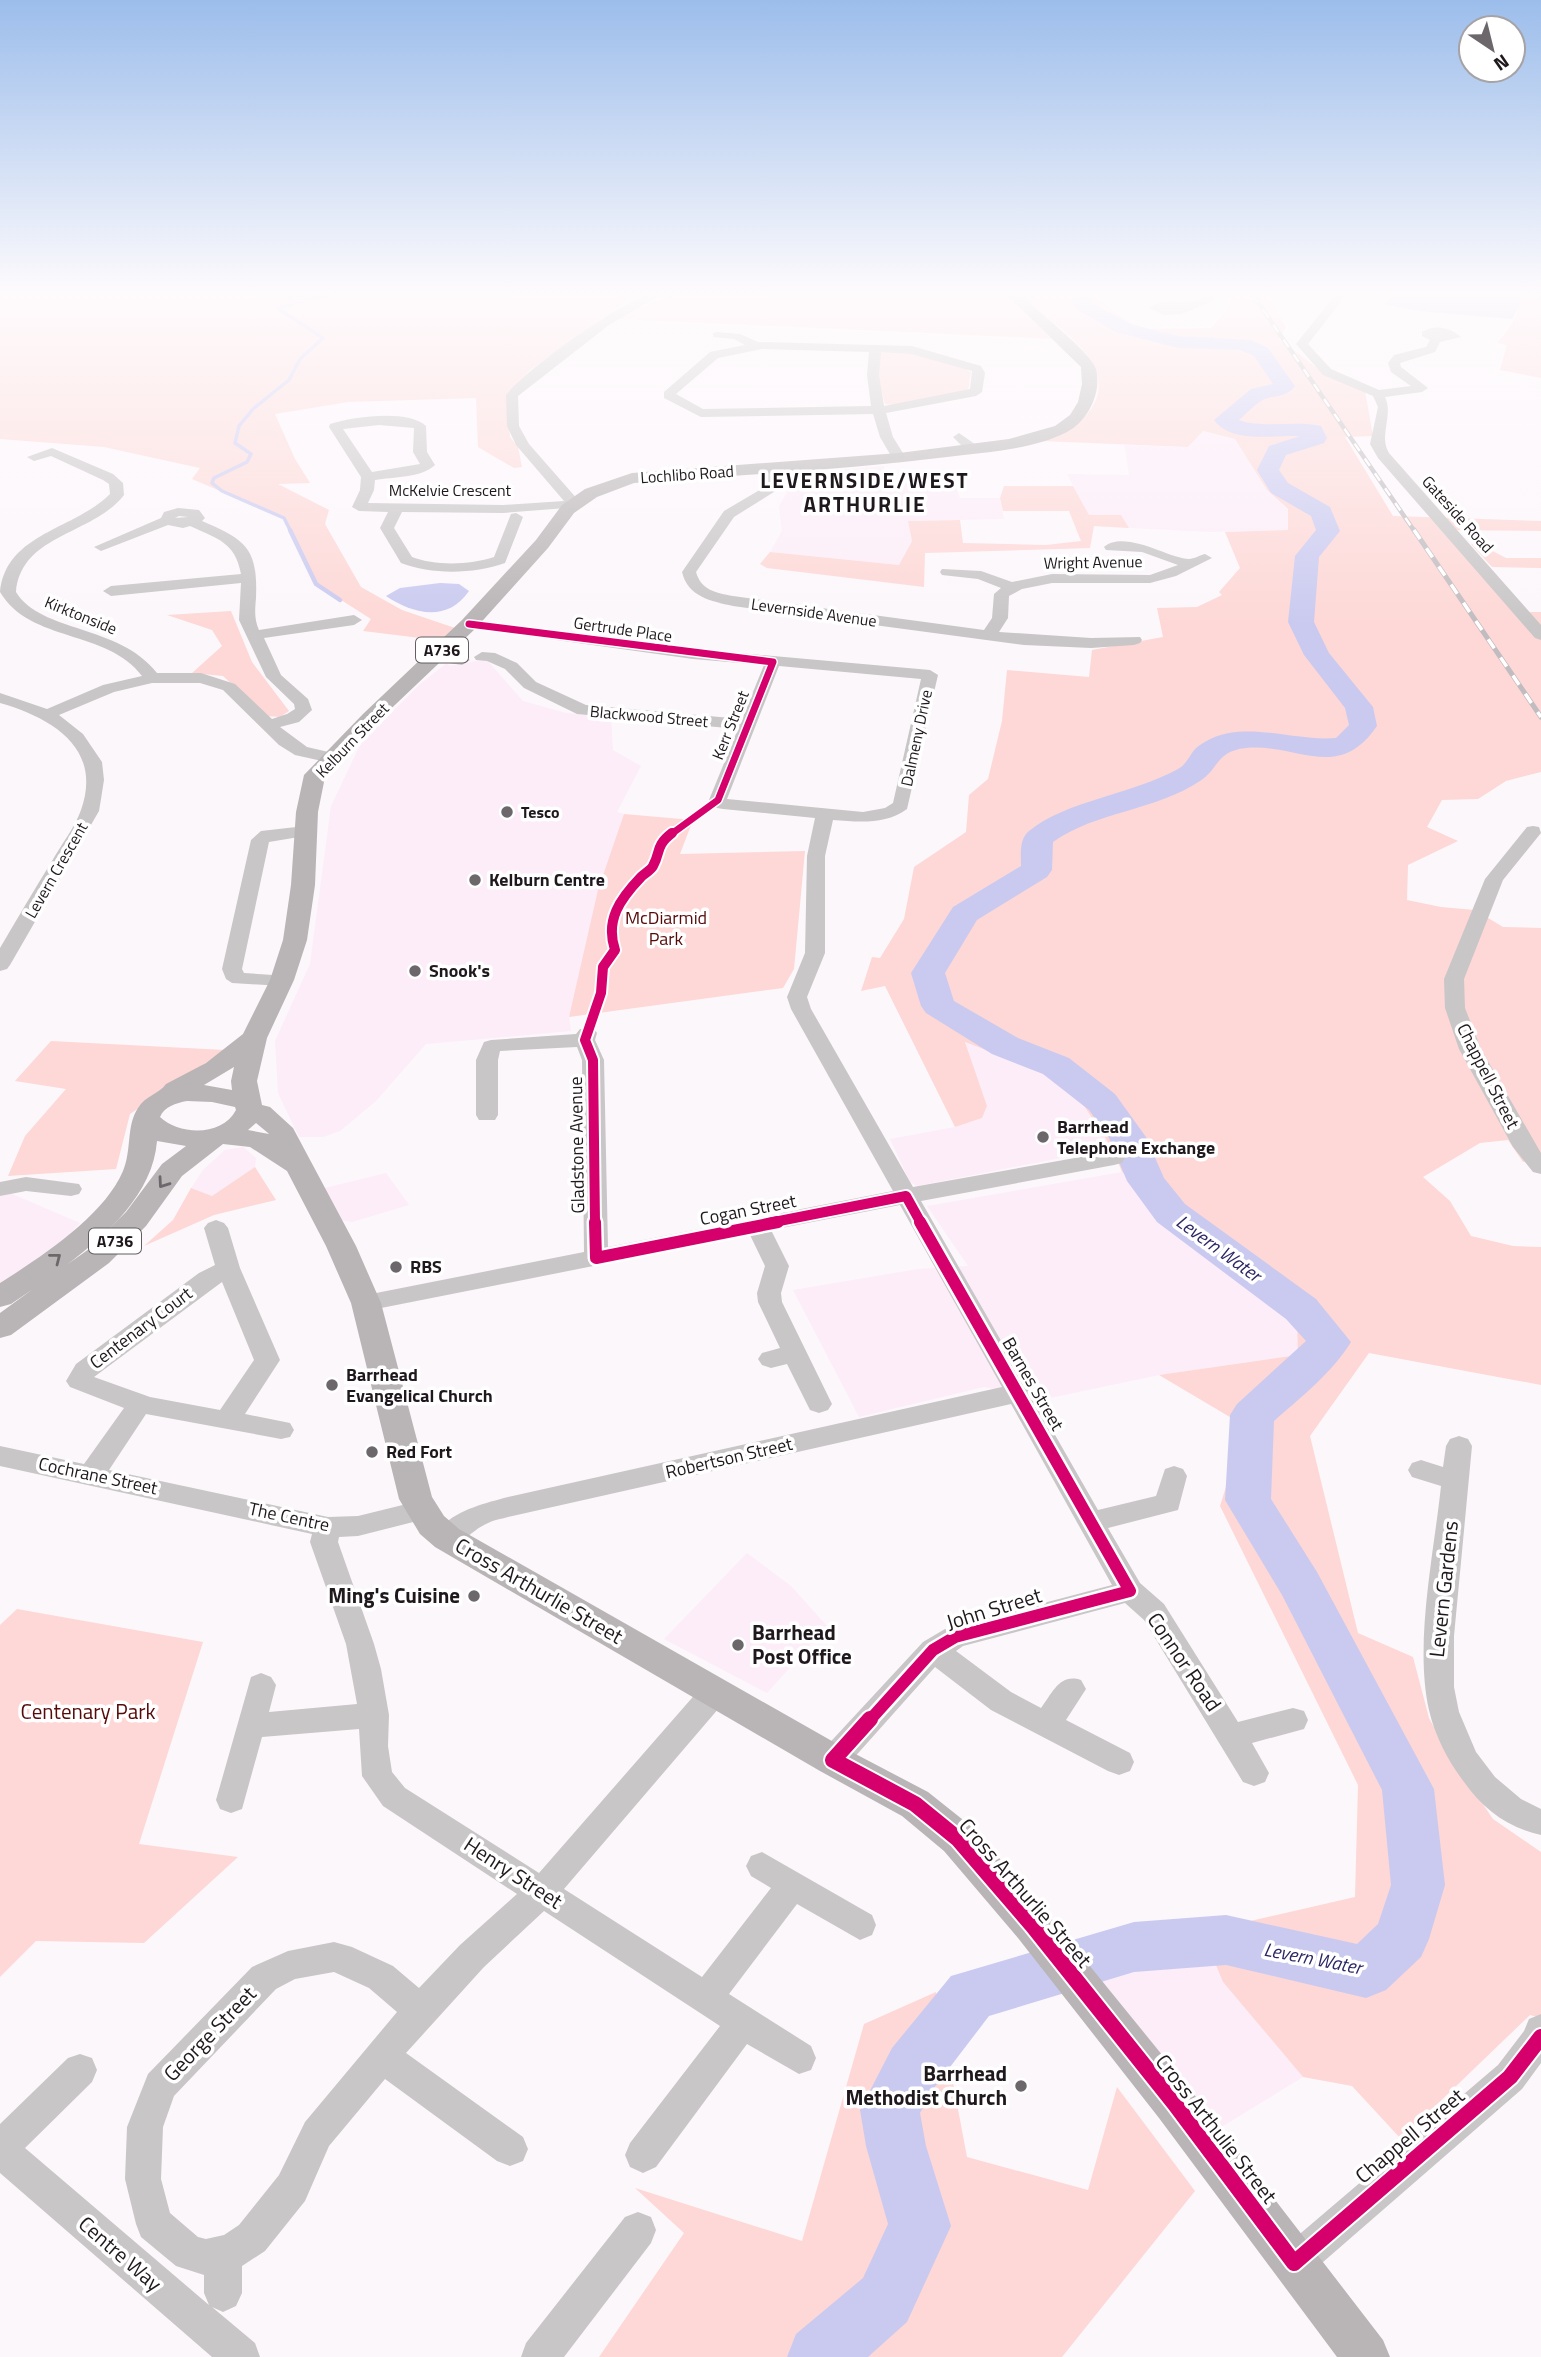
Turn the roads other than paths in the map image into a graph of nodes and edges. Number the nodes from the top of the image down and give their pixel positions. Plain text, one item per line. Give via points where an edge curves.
1 (512, 405) edge
2 (687, 405) edge
3 (879, 405) edge
4 (909, 405) edge
5 (1083, 405) edge
6 (1383, 405) edge
7 (880, 410) junction
8 (959, 437) dead end
9 (72, 446) dead end
10 (974, 450) junction
11 (52, 452) junction
12 (34, 457) dead end
13 (899, 458) junction
14 (769, 469) junction
15 (368, 477) junction
16 (573, 504) junction
17 (397, 508) junction
18 (531, 526) dead end
19 (24, 547) junction
20 (101, 547) dead end
21 (1111, 547) dead end
22 (43, 549) dead end
23 (1205, 558) dead end
24 (1190, 564) junction
25 (947, 572) dead end
26 (249, 578) junction
27 (1011, 587) junction
28 (111, 591) dead end
29 (354, 620) dead end
30 (469, 624) junction
31 (256, 635) junction
32 (1541, 635) edge
33 (988, 636) junction
34 (1134, 640) dead end
35 (435, 657) junction
36 (482, 657) dead end
37 (461, 660) dead end
38 (773, 662) junction
39 (930, 675) joint
40 (152, 678) junction
41 (0, 698) edge
42 (46, 715) junction
43 (268, 725) junction
44 (747, 725) junction
45 (331, 758) junction
46 (825, 815) junction
47 (305, 831) junction
48 (1533, 831) dead end
49 (0, 965) edge
50 (282, 980) junction
51 (254, 1038) junction
52 (248, 1106) junction
53 (151, 1112) junction
54 (487, 1115) dead end
55 (219, 1136) junction
56 (1114, 1158) dead end
57 (299, 1166) junction
58 (1541, 1167) edge
59 (0, 1189) edge
60 (71, 1189) dead end
61 (906, 1196) junction
62 (758, 1227) junction
63 (216, 1228) dead end
64 (596, 1258) junction
65 (228, 1268) junction
66 (0, 1297) edge
67 (366, 1303) junction
68 (0, 1328) edge
69 (1018, 1392) junction
70 (141, 1404) junction
71 (819, 1404) dead end
72 (228, 1419) junction
73 (281, 1430) dead end
74 (1459, 1446) dead end
75 (0, 1456) edge
76 (1421, 1470) dead end
77 (92, 1475) junction
78 (1174, 1476) dead end
79 (1455, 1480) junction
80 (196, 1497) joint
81 (423, 1510) junction
82 (1091, 1522) junction
83 (328, 1527) junction
84 (447, 1538) junction
85 (1130, 1591) junction
86 (933, 1650) junction
87 (261, 1685) dead end
88 (1071, 1689) dead end
89 (715, 1692) junction
90 (374, 1714) junction
91 (1293, 1720) dead end
92 (1046, 1724) junction
93 (252, 1726) junction
94 (1233, 1736) junction
95 (832, 1760) junction
96 (1119, 1762) dead end
97 (1254, 1773) dead end
98 (231, 1800) dead end
99 (1541, 1822) edge
100 (762, 1866) dead end
101 (793, 1884) junction
102 (542, 1892) junction
103 (860, 1925) dead end
104 (706, 1998) junction
105 (420, 2010) junction
106 (1106, 2021) joint
107 (743, 2022) junction
108 (1541, 2031) edge
109 (381, 2056) junction
110 (799, 2058) dead end
111 (80, 2070) dead end
112 (0, 2149) edge
113 (510, 2149) dead end
114 (643, 2155) dead end
115 (638, 2230) dead end
116 (223, 2253) junction
117 (1294, 2263) junction
118 (223, 2293) dead end
119 (241, 2357) edge
120 (540, 2357) edge
121 (1366, 2357) edge

1 - 16 street via 513,426 523,445
2 - 7 street via 701,412
3 - 7 street
4 - 7 street
5 - 10 main road, Lochlibo Road / A736 via 1066,426 1028,441
6 - 32 street, Gateside Road via 1379,449
7 - 13 street via 889,447
8 - 10 street
9 - 11 street
10 - 13 main road, Lochlibo Road / A736
11 - 12 street
11 - 19 street, Kirktonside via 108,477 116,483 117,495 105,506
13 - 14 main road, Lochlibo Road / A736
14 - 16 main road, Lochlibo Road / A736 via 632,478
14 - 33 street, Levernside Avenue via 770,489 729,514 689,572 698,590 733,601
15 - 15 street, McKelvie Crescent via 335,427 418,423 420,452 428,465
15 - 17 street, McKelvie Crescent via 368,490 359,507
16 - 17 street, McKelvie Crescent
16 - 30 main road, Kelburn Street / A736
17 - 18 street via 387,528 389,534 406,560 416,564 495,563 515,521
19 - 22 street
19 - 40 street, Kirktonside via 9,561 3,575 4,586 21,608 117,648 140,661
20 - 26 street via 131,538 167,521 169,515 197,514 192,522 237,544 244,553
21 - 24 street, Wright Avenue via 1144,548
23 - 24 street, Wright Avenue
24 - 27 street, Wright Avenue via 1151,579 1044,580
25 - 27 street via 981,575
26 - 28 street via 138,581
26 - 31 street via 247,620
27 - 33 street via 1002,594 1000,618
29 - 31 street via 329,628
30 - 35 main road, Kelburn Street / A736
30 - 38 street, Gertrude Place
31 - 43 street via 274,677 302,702 304,710
33 - 34 street, Levernside Avenue via 1091,646
35 - 37 street
35 - 45 main road, Kelburn Street / A736
36 - 44 street, Blackwood Street via 511,666 530,685 583,710
38 - 39 street, Gertrude Place
38 - 44 street, Kerr Street
39 - 46 street, Dalmeny Drive via 901,805 878,817
40 - 42 street via 109,688
40 - 43 street via 219,682
41 - 42 street, Levern Crescent
42 - 49 street, Levern Crescent via 78,738 94,763 95,786 90,811
43 - 45 street via 301,751
44 - 46 street, Kerr Street via 718,800
45 - 47 main road, Kelburn Street / A736 via 315,775
46 - 61 street, Barnes Street via 816,856 815,953 797,997
47 - 50 main road, Kelburn Street / A736 via 302,898
47 - 50 street via 267,835 260,841 232,969 239,979
48 - 58 street, Chappell Street via 1494,879 1454,979 1455,1008 1470,1049 1524,1147
50 - 51 main road, Kelburn Street / A736
51 - 52 main road, Kelburn Street / A736 via 244,1081
51 - 53 main road, Kelburn Street / A736
52 - 53 main road, Cross Arthurlie Street via 208,1093 176,1097
52 - 55 main road, A736 via 240,1125
52 - 57 main road, Cross Arthurlie Street via 279,1128
53 - 55 main road, Cross Arthurlie Street via 156,1130 170,1137
66 -> 53 main road, A736 via 85,1234 126,1191 140,1163
54 - 64 street, Gladstone Avenue via 491,1046 586,1037 593,1060
55 - 57 main road, Cross Arthurlie Street via 257,1139
55 -> 68 main road, A736 via 172,1170 136,1219 99,1256
56 - 61 street, Cogan Street
57 - 67 main road, Cross Arthurlie Street
59 - 60 street via 26,1184
61 - 62 street, Cogan Street
61 - 69 street, Barnes Street
62 - 64 street, Cogan Street
62 - 71 street via 778,1266 769,1293 783,1357
63 - 65 street
64 - 67 street, Cogan Street
65 - 70 street, Centenary Court via 85,1370 79,1381
65 - 72 street via 267,1360
67 - 81 main road, Cross Arthurlie Street via 416,1499
69 - 82 street, Barnes Street
69 - 84 street, Robertson Street via 508,1507 478,1516
70 - 72 street, Centenary Court
70 - 77 street
72 - 73 street, Centenary Court
74 - 79 street, Levern Gardens
75 - 77 street, Cochrane Street
76 - 79 street
77 - 80 street, Cochrane Street
78 - 82 street via 1168,1503
79 - 99 street, Levern Gardens via 1436,1667 1443,1711 1465,1763 1492,1795 1528,1820
80 - 83 street, The Centre
81 - 83 street, The Centre via 358,1526
81 - 84 main road, Cross Arthurlie Street
82 - 85 street, Barnes Street
83 - 90 street, Henry Street via 324,1542 360,1644
84 - 89 main road, Cross Arthurlie Street
85 - 86 street, John Street via 955,1637
85 - 94 street, Connor Road via 1154,1612
86 - 92 street via 1001,1701
86 - 95 street, John Street
87 - 93 street
88 - 92 street
89 - 95 main road, Cross Arthurlie Street
89 - 102 street, George Street
90 - 93 street
90 - 102 street, Henry Street via 377,1776 394,1797
91 - 94 street
92 - 96 street
93 - 98 street
94 - 97 street, Connor Road
95 - 106 main road, Cross Arthurlie Street via 915,1804 948,1830 1032,1925
100 - 101 street
101 - 103 street
101 - 104 street
102 - 104 street, Henry Street
102 - 105 street, George Street
104 - 107 street, Henry Street
105 - 109 street, George Street
105 - 116 street, George Street via 381,1977 352,1962 334,1957 288,1966 264,1978 160,2086 145,2127 143,2179 154,2224 189,2253 206,2257
106 - 117 main road, Cross Arthulie Street
107 - 110 street, Henry Street
107 - 114 street
108 - 117 street, Chappell Street via 1510,2077
109 - 113 street
109 - 116 street, George Street via 317,2134 292,2188 253,2238
111 - 112 street
112 - 119 street, Centre Way
115 - 120 street
116 - 118 street
117 - 121 main road, Cross Arthulie Street

